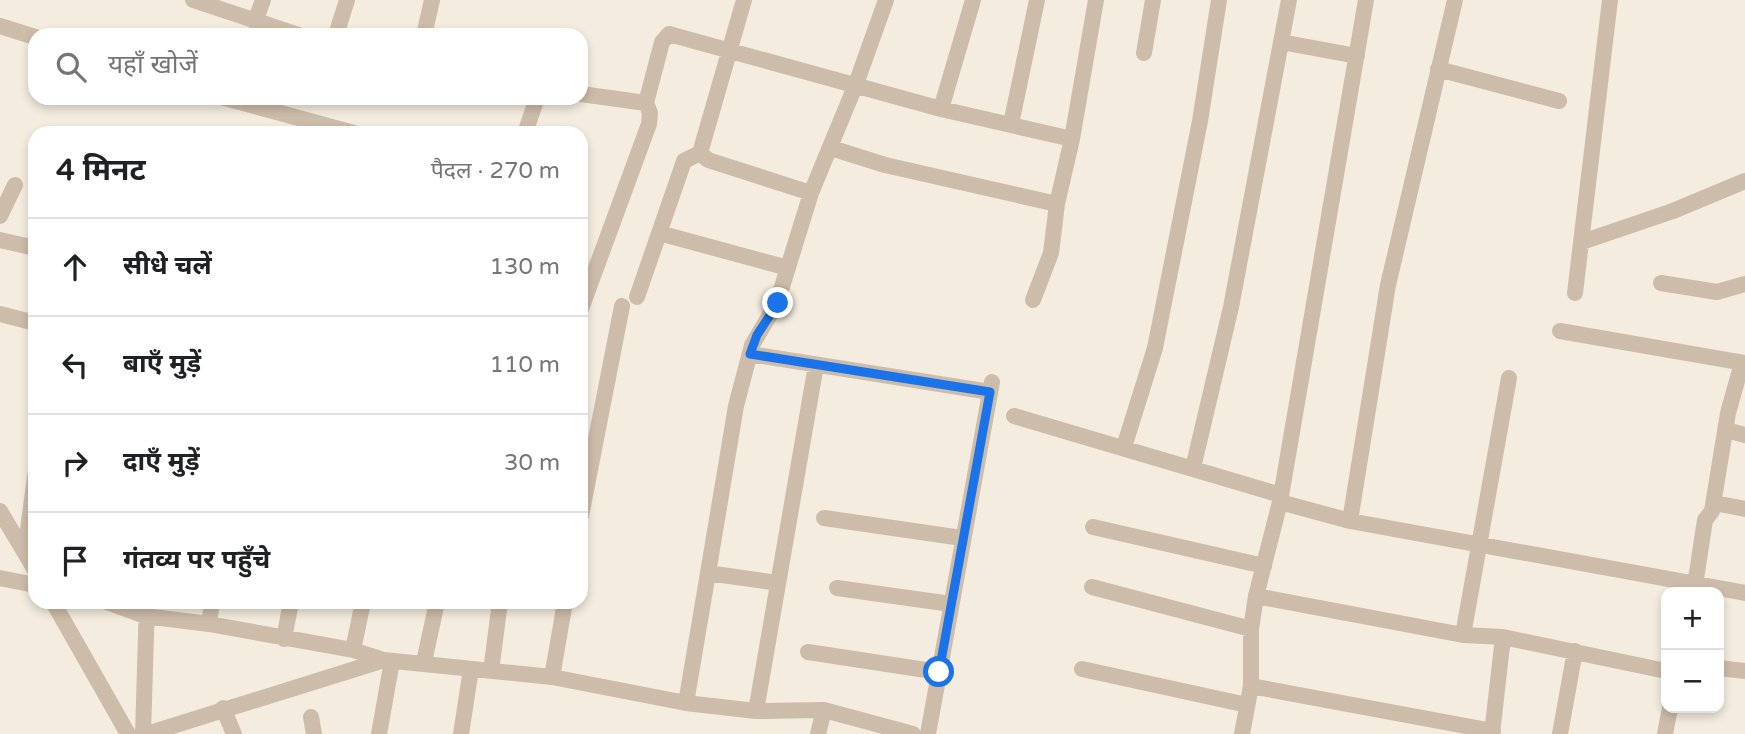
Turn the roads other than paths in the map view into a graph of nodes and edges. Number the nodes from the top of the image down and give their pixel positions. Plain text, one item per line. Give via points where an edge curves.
1 (193, 0) edge
2 (263, 0) edge
3 (347, 0) edge
4 (432, 0) edge
5 (744, 0) edge
6 (886, 0) edge
7 (973, 0) edge
8 (1037, 0) edge
9 (1096, 0) edge
10 (1153, 0) edge
11 (1219, 0) edge
12 (1289, 0) edge
13 (1366, 0) edge
14 (1455, 0) edge
15 (1610, 0) edge
16 (255, 22) junction
17 (0, 26) edge
18 (275, 28) edge
19 (338, 28) edge
20 (426, 28) edge
21 (28, 35) edge
22 (1281, 42) junction
23 (730, 51) junction
24 (1144, 53) dead end
25 (1357, 56) junction
26 (1438, 69) junction
27 (856, 84) junction
28 (588, 94) edge
29 (1559, 101) dead end
30 (646, 103) junction
31 (251, 105) edge
32 (535, 105) edge
33 (942, 109) junction
34 (1011, 124) junction
35 (328, 126) edge
36 (528, 126) edge
37 (1072, 139) junction
38 (831, 148) junction
39 (700, 153) junction
40 (1745, 181) edge
41 (15, 185) dead end
42 (811, 193) junction
43 (1057, 204) junction
44 (0, 216) edge
45 (659, 233) junction
46 (0, 240) edge
47 (1582, 242) junction
48 (28, 246) edge
49 (788, 268) junction
50 (1661, 283) dead end
51 (1745, 284) edge
52 (588, 290) edge
53 (1575, 293) dead end
54 (637, 297) dead end
55 (1033, 300) dead end
56 (622, 306) dead end
57 (0, 314) edge
58 (28, 321) edge
59 (1560, 331) dead end
60 (750, 354) junction
61 (1744, 363) edge
62 (816, 365) junction
63 (1509, 378) dead end
64 (1014, 416) dead end
65 (1726, 430) junction
66 (1745, 435) edge
67 (1124, 447) junction
68 (1193, 468) junction
69 (588, 480) edge
70 (1280, 499) junction
71 (1714, 503) junction
72 (1745, 509) edge
73 (0, 511) edge
74 (824, 518) dead end
75 (1350, 521) junction
76 (1093, 527) dead end
77 (28, 530) edge
78 (962, 538) junction
79 (1480, 543) junction
80 (25, 552) junction
81 (28, 557) edge
82 (1264, 566) junction
83 (708, 573) junction
84 (0, 578) edge
85 (778, 583) junction
86 (28, 584) edge
87 (1092, 587) dead end
88 (1690, 587) edge
89 (1695, 587) edge
90 (837, 588) dead end
91 (1724, 591) edge
92 (1745, 593) edge
93 (1256, 596) junction
94 (950, 604) junction
95 (57, 609) edge
96 (146, 609) edge
97 (211, 609) edge
98 (290, 609) edge
99 (362, 609) edge
100 (435, 609) edge
101 (499, 609) edge
102 (564, 609) edge
103 (209, 624) junction
104 (1251, 629) junction
105 (1463, 635) junction
106 (1503, 637) junction
107 (285, 639) junction
108 (353, 650) junction
109 (1575, 651) junction
110 (808, 652) dead end
111 (388, 661) junction
112 (424, 662) junction
113 (1082, 669) dead end
114 (1724, 669) edge
115 (471, 670) junction
116 (1661, 670) edge
117 (491, 671) junction
118 (1745, 671) edge
119 (939, 672) junction
120 (552, 677) junction
121 (1251, 686) junction
122 (686, 703) junction
123 (1247, 705) junction
124 (223, 708) junction
125 (824, 710) junction
126 (756, 711) junction
127 (1669, 713) edge
128 (311, 717) dead end
129 (872, 729) edge
130 (1492, 733) edge
131 (128, 734) edge
132 (145, 734) edge
133 (234, 734) edge
134 (314, 734) edge
135 (379, 734) edge
136 (462, 734) edge
137 (818, 734) edge
138 (913, 734) edge
139 (928, 734) edge
140 (1242, 734) edge
141 (1560, 734) edge
142 (1665, 734) edge

1 - 16 street
2 - 16 street
3 - 19 street
4 - 20 street
5 - 23 street
6 - 27 street
7 - 33 street
8 - 34 street
9 - 37 street
10 - 24 street
11 - 67 street via 1155,348
12 - 22 street
13 - 25 street
14 - 26 street
15 - 47 street
16 - 18 street
17 - 21 street
22 - 25 street
22 - 68 street via 1231,307
23 - 27 street
23 - 30 street via 669,34 662,42
23 - 39 street
25 - 70 street
26 - 29 street
26 - 75 street via 1388,285
27 - 33 street
27 - 38 street
28 - 30 street
30 - 52 street via 649,124
31 - 35 street
32 - 36 street
33 - 34 street
34 - 37 street
37 - 43 street
38 - 42 street
38 - 43 street
39 - 42 street via 708,160
39 - 45 street via 684,160
40 - 47 street
41 - 44 street
42 - 49 street
43 - 55 street via 1051,253
45 - 49 street
45 - 54 street
46 - 48 street
47 - 53 street
49 - 60 street via 772,316
50 - 51 street via 1717,292
56 - 69 street
57 - 58 street
59 - 61 street
60 - 62 street
60 - 83 street via 736,406
61 - 65 street
62 - 78 street via 991,387
62 - 85 street
63 - 79 street
64 - 67 street
65 - 66 street
65 - 71 street
67 - 68 street
68 - 70 street
70 - 75 street
70 - 82 street
71 - 72 street
71 - 89 street via 1705,520
73 - 80 street
74 - 78 street
75 - 79 street
76 - 82 street
77 - 80 street
78 - 94 street
79 - 88 street
79 - 105 street
80 - 81 street
82 - 93 street
83 - 85 street
83 - 122 street
84 - 86 street
85 - 126 street
87 - 104 street
90 - 94 street
91 - 92 street
93 - 104 street
93 - 105 street
94 - 119 street
95 - 131 street
96 - 103 street
96 - 132 street
97 - 103 street
98 - 107 street
99 - 108 street
100 - 112 street
101 - 117 street
102 - 120 street
103 - 107 street
104 - 121 street
105 - 106 street
106 - 109 street
106 - 130 street
107 - 108 street
108 - 111 street
109 - 116 street
109 - 141 street
110 - 119 street
111 - 112 street
111 - 124 street
111 - 135 street
112 - 115 street
113 - 123 street
114 - 118 street
115 - 117 street
115 - 136 street
117 - 120 street
119 - 139 street
120 - 122 street
121 - 123 street
121 - 130 street
122 - 126 street
123 - 140 street
124 - 132 street
124 - 133 street
125 - 126 street
125 - 129 street
125 - 137 street
127 - 142 street
128 - 134 street
129 - 138 street

